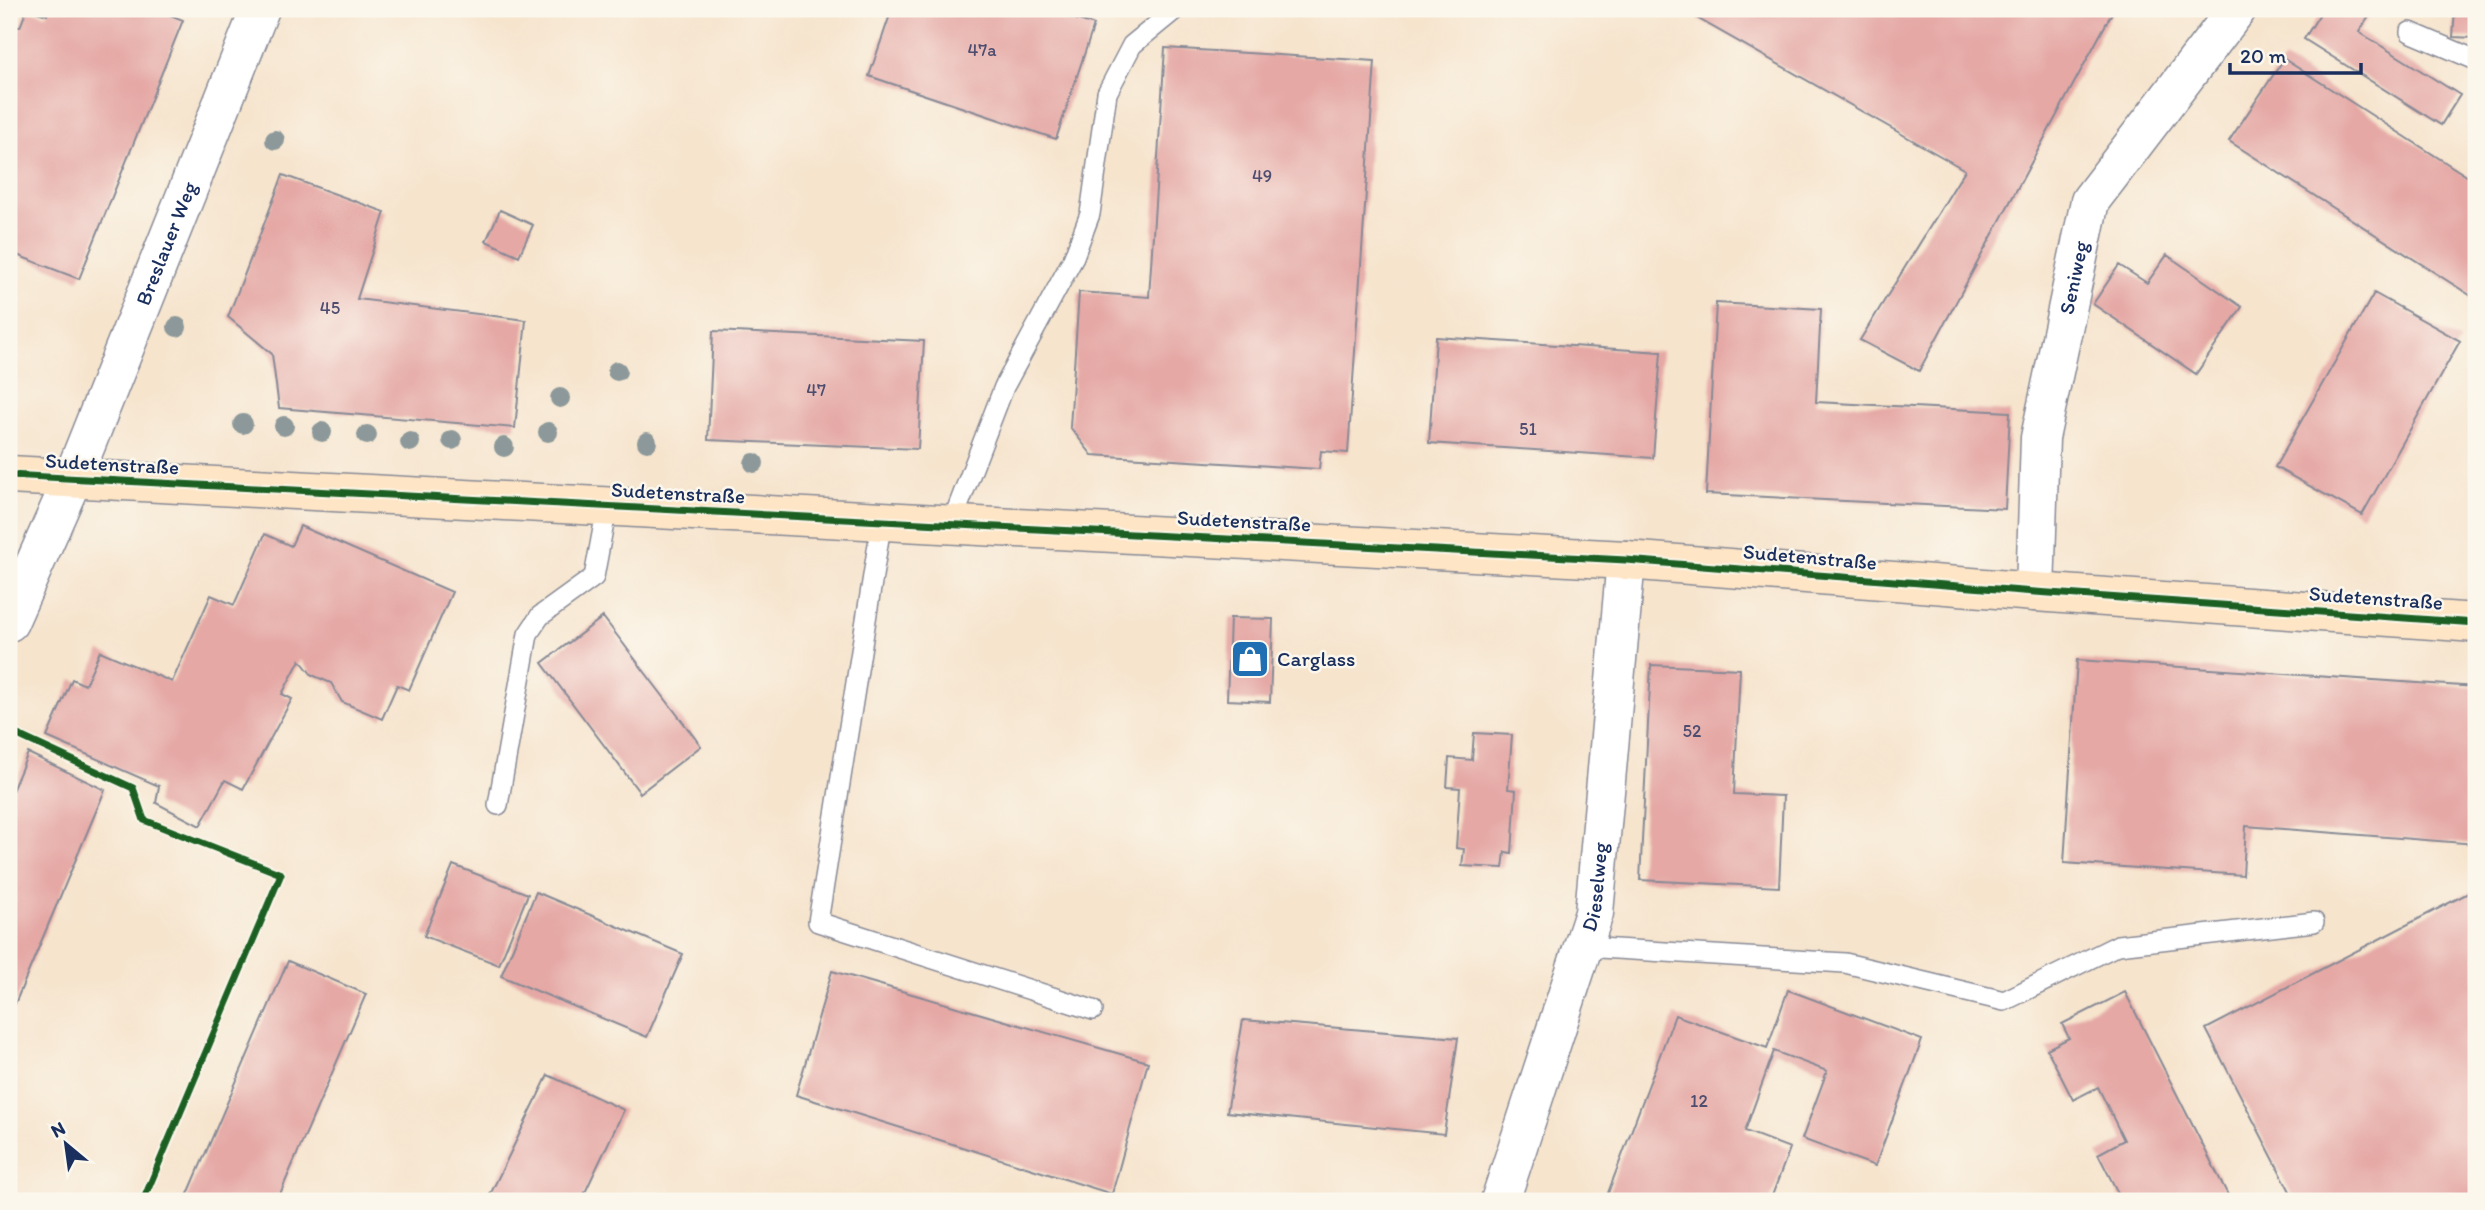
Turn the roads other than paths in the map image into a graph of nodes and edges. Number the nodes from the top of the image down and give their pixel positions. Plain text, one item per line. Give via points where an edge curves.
1 (260, 9) edge
2 (1176, 9) edge
3 (2237, 9) edge
4 (2410, 32) dead end
5 (2476, 60) edge
6 (9, 475) edge
7 (72, 480) junction
8 (607, 507) junction
9 (882, 519) junction
10 (951, 525) junction
11 (1626, 560) junction
12 (2035, 592) junction
13 (9, 622) edge
14 (2476, 623) edge
15 (498, 804) dead end
16 (2314, 922) dead end
17 (1583, 947) junction
18 (1093, 1010) dead end
19 (1500, 1201) edge

1 - 7 street, Breslauer Weg
2 - 10 lane via 1132,46 1107,93 1090,214 1073,259 1004,387
3 - 12 street, Seniweg via 2090,201 2040,438
4 - 5 lane
6 - 7 street, Sudetenstraße
7 - 8 street, Sudetenstraße
7 - 13 street, Breslauer Weg
8 - 9 street, Sudetenstraße
8 - 15 lane via 594,577 540,616 528,634
9 - 10 street, Sudetenstraße
9 - 18 lane via 818,922
10 - 11 street, Sudetenstraße
11 - 12 street, Sudetenstraße
11 - 17 street, Dieselweg via 1594,913
12 - 14 street, Sudetenstraße
16 - 17 lane via 2119,944 2004,1001 1845,963
17 - 19 street, Dieselweg

